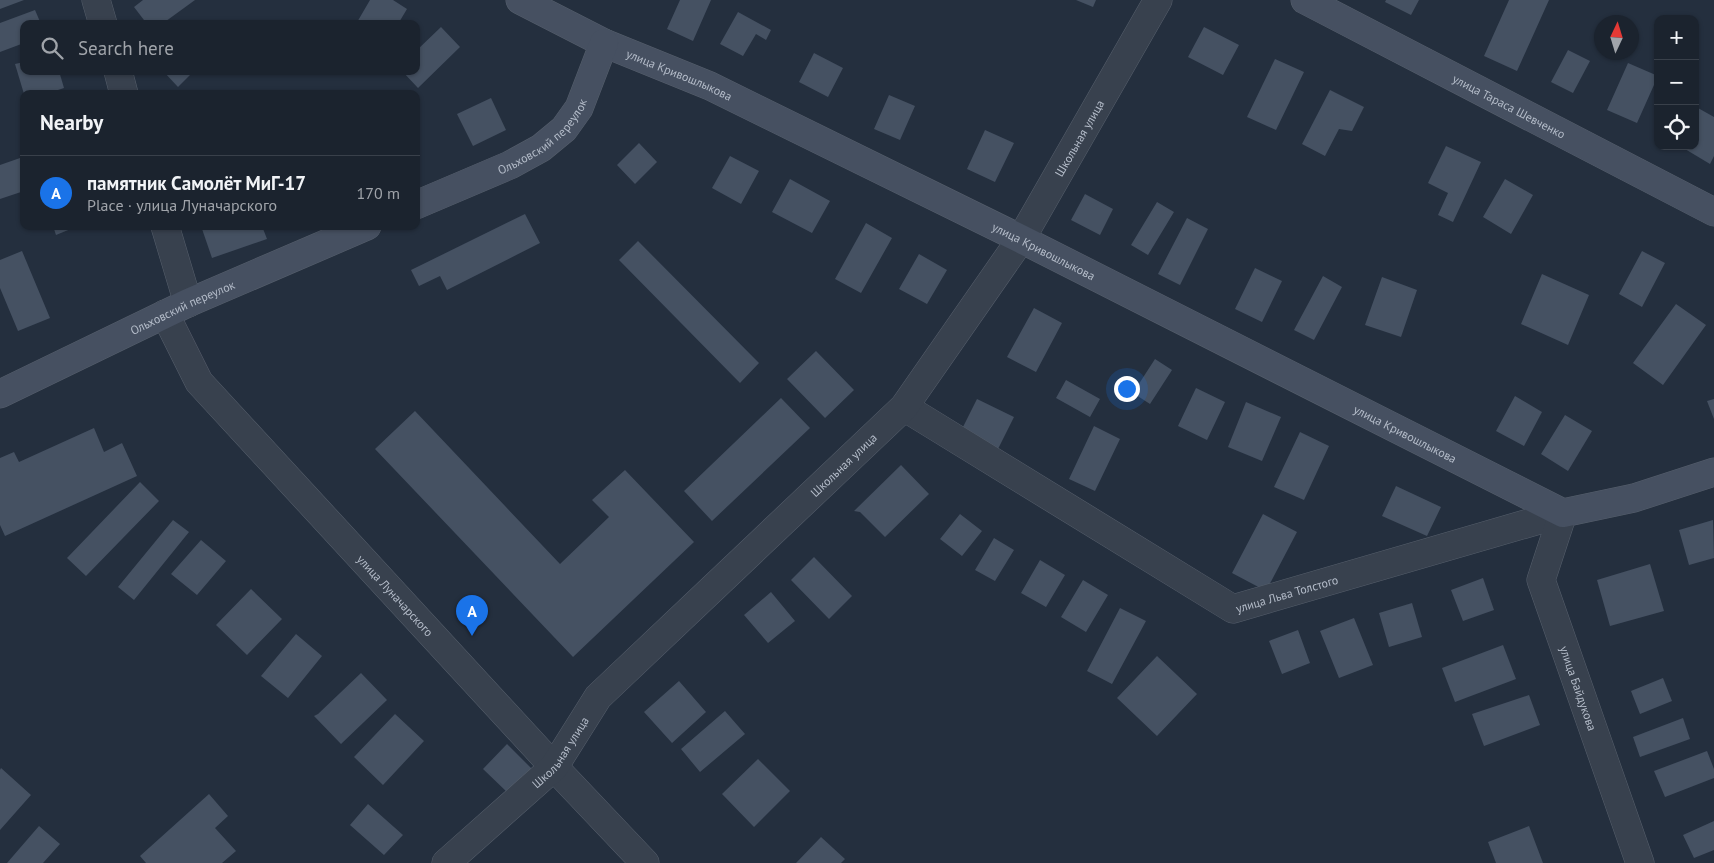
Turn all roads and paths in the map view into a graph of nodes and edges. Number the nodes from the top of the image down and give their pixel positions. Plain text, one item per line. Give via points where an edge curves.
1 (96, 0) edge
2 (520, 0) edge
3 (1158, 0) edge
4 (1305, 0) edge
5 (102, 20) edge
6 (604, 43) junction
7 (119, 75) edge
8 (123, 90) edge
9 (420, 203) edge
10 (1714, 212) edge
11 (166, 230) edge
12 (358, 230) edge
13 (1021, 239) junction
14 (176, 308) junction
15 (0, 394) edge
16 (904, 407) junction
17 (1714, 472) edge
18 (1563, 514) junction
19 (554, 767) junction
20 (446, 863) edge
21 (645, 863) edge
22 (1640, 863) edge

1 - 5 street
2 - 6 street, улица Кривошлыкова
3 - 13 street, Школьная улица
4 - 10 street, улица Тараса Шевченко
6 - 9 street, Ольховский переулок via 579,108 564,129 541,148 510,165
6 - 13 street, улица Кривошлыкова via 710,86
7 - 8 street
11 - 14 street, улица Луначарского
12 - 14 street, Ольховский переулок
13 - 16 street, Школьная улица
13 - 18 street, улица Кривошлыкова
14 - 15 street, Ольховский переулок
14 - 19 street, улица Луначарского via 199,382
16 - 18 street, улица Льва Толстого via 1233,609
16 - 19 street, Школьная улица via 598,697
17 - 18 street, улица Льва Толстого via 1634,498
18 - 22 street, улица Байдукова via 1541,580
19 - 20 street, Школьная улица
19 - 21 street, улица Луначарского

